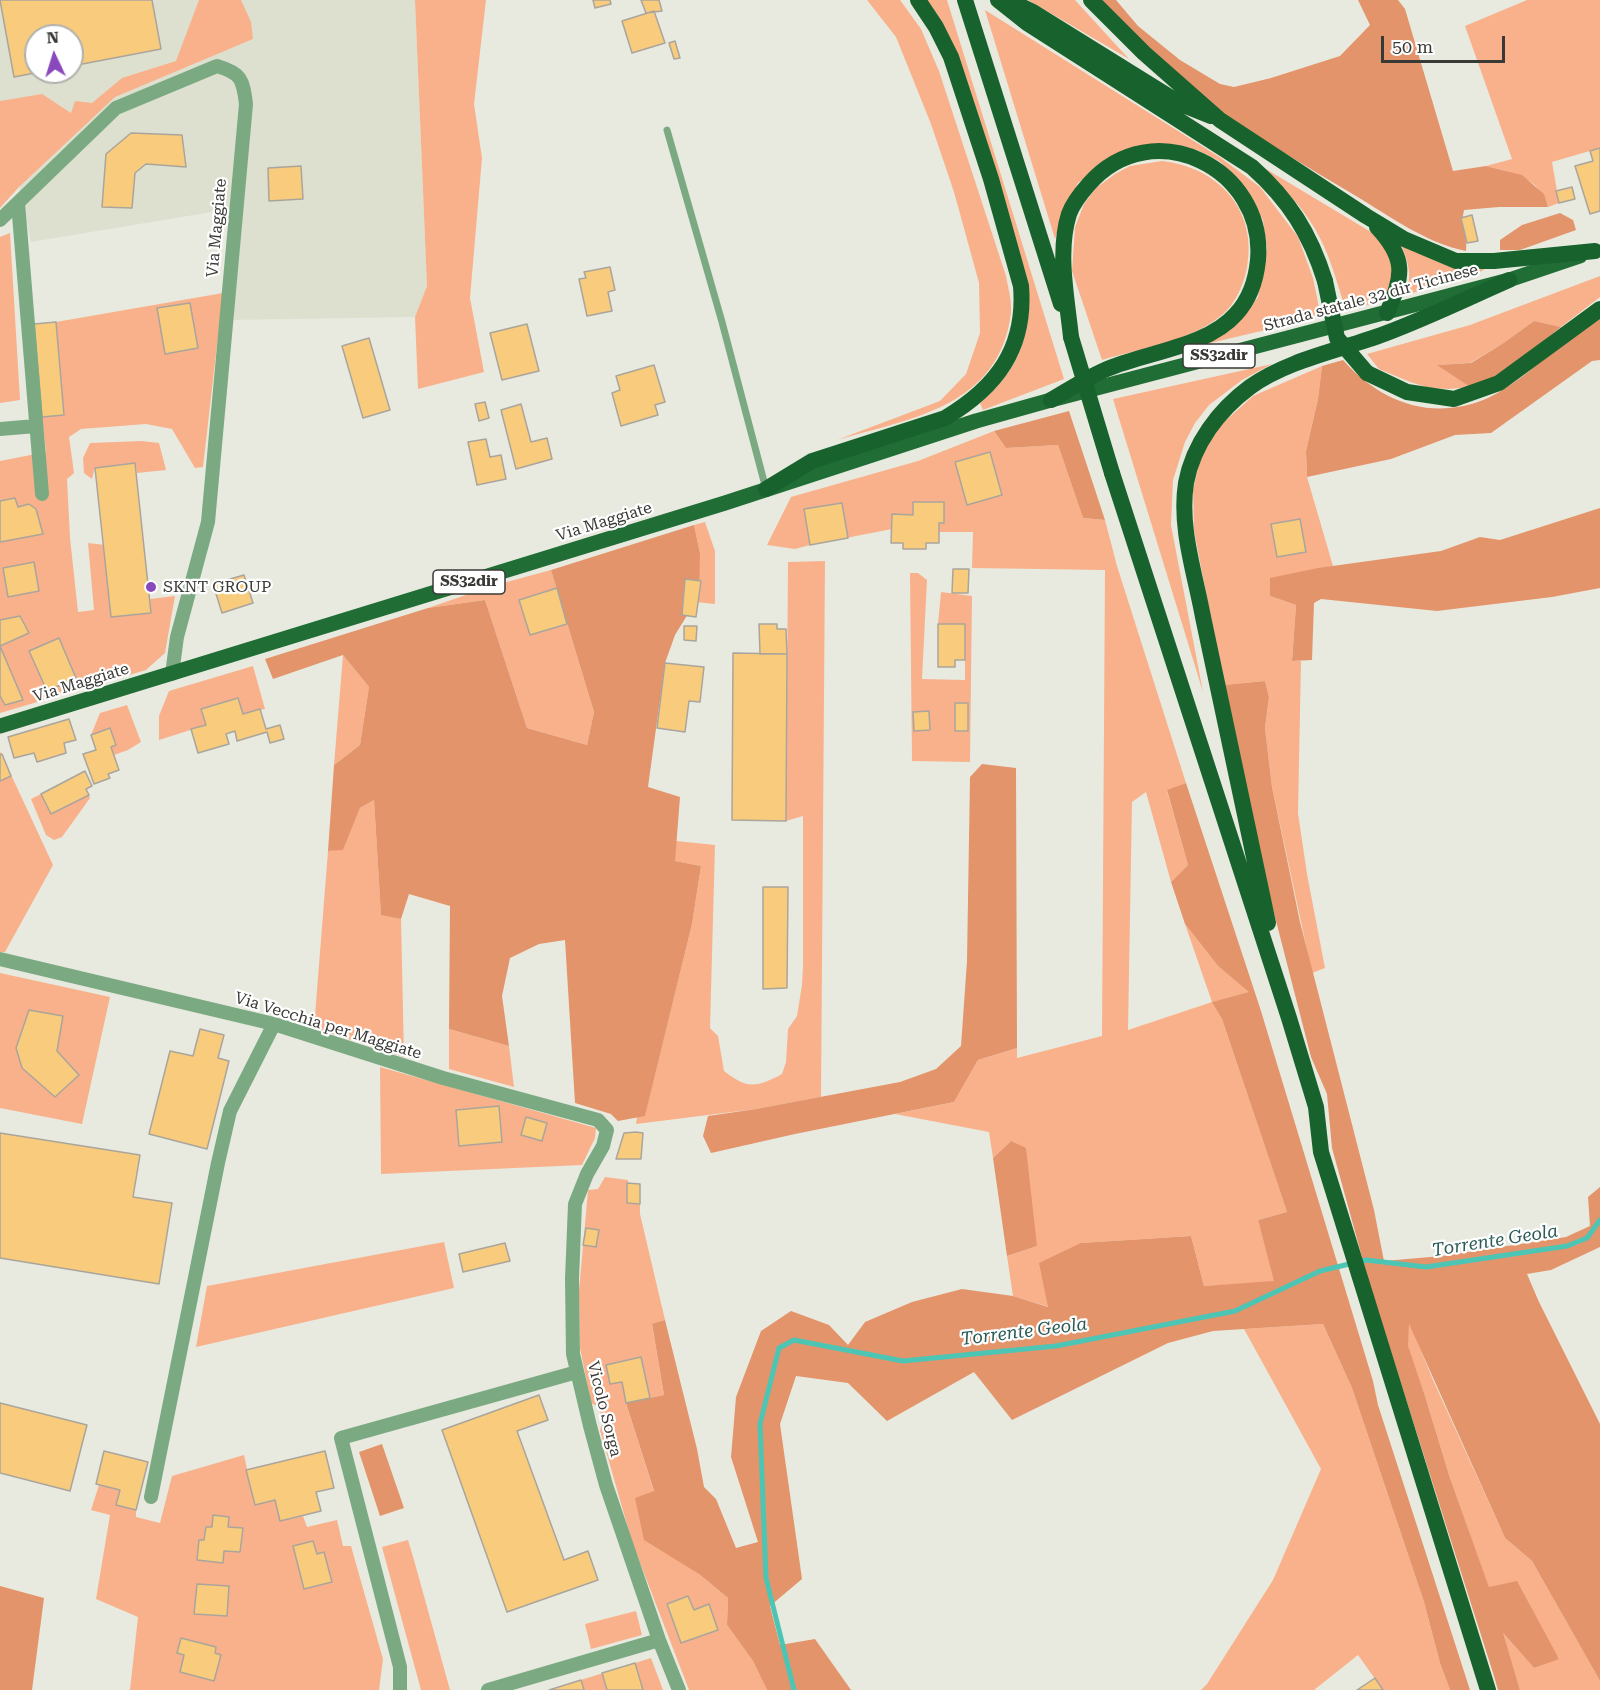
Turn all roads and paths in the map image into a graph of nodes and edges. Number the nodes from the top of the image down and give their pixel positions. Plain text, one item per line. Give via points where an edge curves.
1 (918, 0) edge
2 (965, 0) edge
3 (998, 0) edge
4 (1008, 0) edge
5 (1091, 0) edge
6 (1220, 120) junction
7 (667, 130) dead end
8 (18, 203) junction
9 (1366, 216) junction
10 (0, 220) edge
11 (1598, 250) edge
12 (1509, 280) junction
13 (1600, 309) edge
14 (1387, 313) junction
15 (1071, 337) junction
16 (1051, 400) junction
17 (976, 422) joint
18 (36, 426) junction
19 (0, 429) edge
20 (766, 489) junction
21 (42, 494) dead end
22 (172, 674) junction
23 (0, 726) edge
24 (0, 958) edge
25 (1289, 1018) junction
26 (274, 1024) junction
27 (607, 1130) joint
28 (577, 1372) junction
29 (151, 1497) dead end
30 (659, 1640) junction
31 (400, 1690) edge
32 (488, 1690) edge
33 (679, 1690) edge
34 (1488, 1690) edge

1 - 20 highway via 951,57 992,179 1021,286 1021,327 1008,357 989,385 945,418 812,461
2 - 15 highway
3 - 13 highway, bridge via 1027,23 1252,167 1269,183 1306,231 1325,281 1337,338 1366,373 1407,392 1454,399 1499,383
4 - 6 highway via 1181,104
5 - 6 highway
6 - 9 highway
7 - 20 lane
8 - 10 street, Via Maggiate
8 - 18 street
8 - 22 street, Via Maggiate via 116,108 217,66 232,70 243,82 245,115 208,522 177,637
9 - 11 highway via 1456,261
9 - 14 highway via 1394,247 1400,262 1397,289
11 - 12 main road, Strada statale 32 dir Ticinese / SS32dir
12 - 14 main road, Strada statale 32 dir Ticinese / SS32dir
12 - 25 highway via 1385,333 1264,378 1214,421 1201,440 1186,481 1184,525
14 - 16 main road, Strada statale 32 dir Ticinese / SS32dir
15 - 16 highway via 1064,238 1070,213 1080,194 1096,177 1126,158 1163,152 1198,159 1228,178 1253,213 1259,237 1255,281 1237,314 1206,335 1107,369
15 - 25 highway, bridge
16 - 17 main road, Strada statale 32 dir Ticinese / SS32dir
17 - 20 main road, Via Maggiate / SS32dir
18 - 19 street
18 - 21 street
20 - 22 main road, Via Maggiate / SS32dir
22 - 23 main road, Via Maggiate
24 - 26 street, Via Vecchia per Maggiate
25 - 34 highway via 1316,1107 1321,1152
26 - 27 street, Via Vecchia per Maggiate via 443,1078 598,1120
26 - 29 street via 230,1111
27 - 28 street, Vicolo Sorga via 575,1204 572,1279 573,1354
28 - 30 street, Vicolo Sorga via 606,1485
28 - 31 street via 341,1438 400,1667
30 - 32 street
30 - 33 street, Vicolo Sorga

